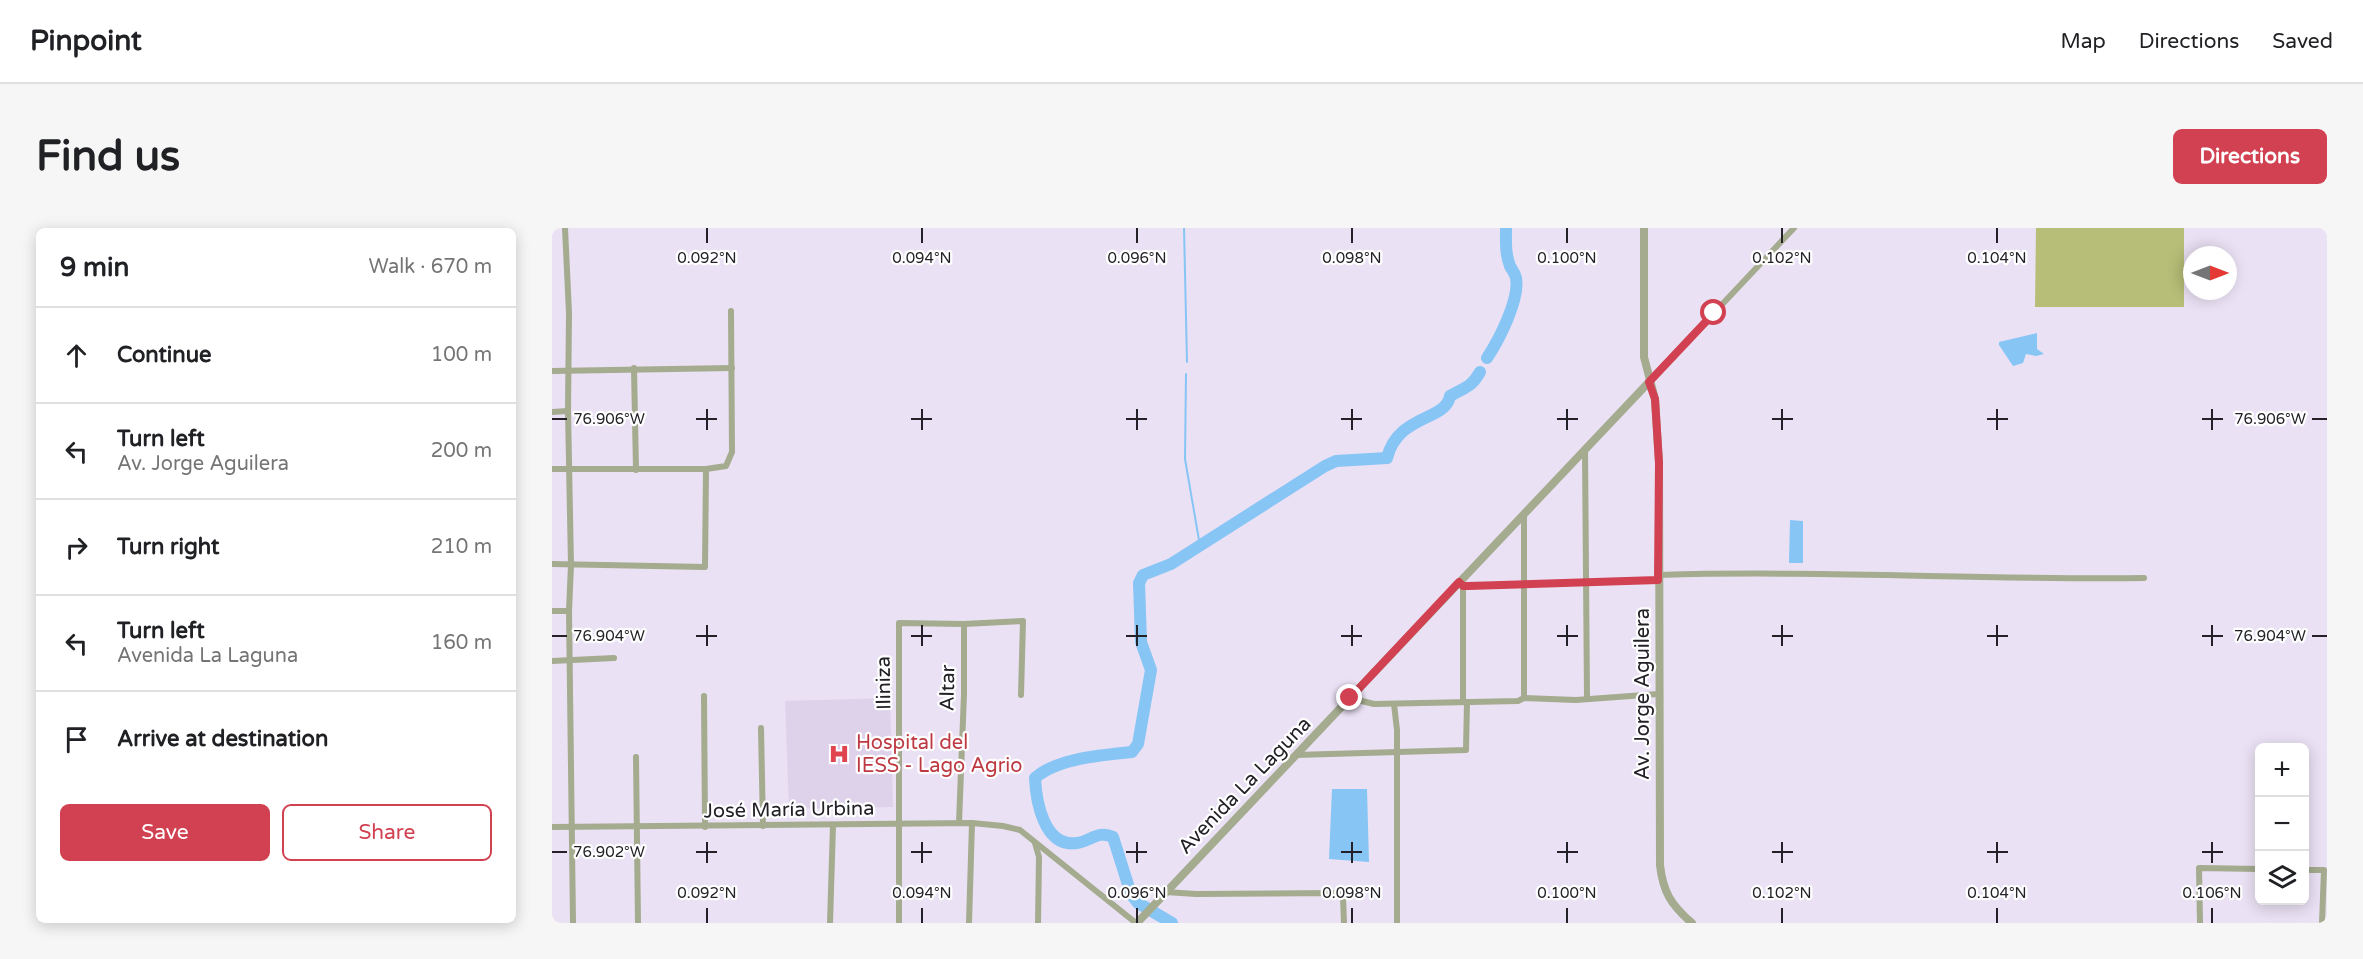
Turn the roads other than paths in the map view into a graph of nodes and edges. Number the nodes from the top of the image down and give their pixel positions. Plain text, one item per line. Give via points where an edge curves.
1 (565, 228) edge
2 (1644, 228) edge
3 (1794, 228) edge
4 (731, 311) dead end
5 (634, 368) junction
6 (732, 368) junction
7 (552, 371) edge
8 (568, 371) junction
9 (1649, 382) junction
10 (568, 411) junction
11 (552, 412) edge
12 (1585, 450) junction
13 (552, 469) edge
14 (569, 469) junction
15 (706, 469) junction
16 (636, 470) junction
17 (1524, 516) junction
18 (552, 564) edge
19 (571, 565) junction
20 (1658, 577) junction
21 (2144, 578) dead end
22 (1586, 581) junction
23 (1524, 583) junction
24 (1461, 584) junction
25 (552, 611) edge
26 (569, 611) junction
27 (964, 624) junction
28 (614, 658) dead end
29 (552, 661) edge
30 (570, 661) junction
31 (1658, 694) junction
32 (1021, 695) dead end
33 (704, 696) dead end
34 (1350, 698) junction
35 (1524, 698) junction
36 (1587, 698) junction
37 (1465, 702) junction
38 (1394, 704) junction
39 (761, 728) dead end
40 (1396, 752) junction
41 (1296, 754) junction
42 (636, 757) dead end
43 (900, 823) junction
44 (959, 823) junction
45 (972, 823) junction
46 (834, 825) junction
47 (637, 826) junction
48 (762, 826) junction
49 (552, 827) edge
50 (572, 827) junction
51 (705, 827) junction
52 (1035, 843) junction
53 (2255, 868) edge
54 (2309, 870) edge
55 (1166, 891) junction
56 (1139, 921) edge
57 (573, 923) edge
58 (638, 923) edge
59 (830, 923) edge
60 (899, 923) edge
61 (969, 923) edge
62 (1038, 923) edge
63 (1344, 923) edge
64 (1397, 923) edge
65 (1692, 923) edge
66 (2200, 923) edge
67 (2322, 923) edge

1 - 8 street
2 - 9 street, Av. Jorge Aguilera via 1644,357
3 - 9 street
4 - 6 street
5 - 6 street
5 - 8 street
5 - 16 street
6 - 15 street via 732,452 728,464
7 - 8 street
8 - 10 street
9 - 12 street, Avenida La Laguna
9 - 20 street, Av. Jorge Aguilera via 1655,399 1659,463
10 - 11 street
10 - 14 street
12 - 17 street, Avenida La Laguna
12 - 22 street
13 - 14 street
14 - 16 street
14 - 19 street
15 - 16 street
15 - 19 street via 705,567
17 - 23 street
17 - 24 street, Avenida La Laguna
18 - 19 street
19 - 26 street
20 - 21 street via 1750,572
20 - 22 street
20 - 31 street, Av. Jorge Aguilera
22 - 23 street
22 - 36 street
23 - 24 street
23 - 35 street
24 - 34 street, Avenida La Laguna
24 - 37 street
25 - 26 street
26 - 30 street
27 - 32 street via 1023,621
27 - 43 street, Iliniza via 898,623
27 - 44 street, Altar
28 - 30 street
29 - 30 street
30 - 50 street
31 - 36 street
31 - 65 street, Av. Jorge Aguilera via 1662,886
33 - 51 street
34 - 38 street
34 - 41 street, Avenida La Laguna
35 - 36 street
35 - 37 street
37 - 38 street
37 - 40 street via 1466,750
38 - 40 street
39 - 48 street
40 - 41 street
40 - 64 street
41 - 55 street, Avenida La Laguna
42 - 47 street
43 - 44 street, José María Urbina
43 - 46 street, José María Urbina
43 - 60 street, Iliniza
44 - 45 street, José María Urbina
45 - 52 street, José María Urbina via 1020,830
45 - 61 street
46 - 48 street, José María Urbina
46 - 59 street
47 - 50 street, José María Urbina
47 - 51 street, José María Urbina
47 - 58 street
48 - 51 street, José María Urbina
49 - 50 street, José María Urbina
50 - 57 street
52 - 56 street
52 - 62 street via 1039,857
53 - 66 street via 2199,868
54 - 67 street via 2324,870
55 - 56 street, Avenida La Laguna
55 - 63 street via 1338,893 1343,897

